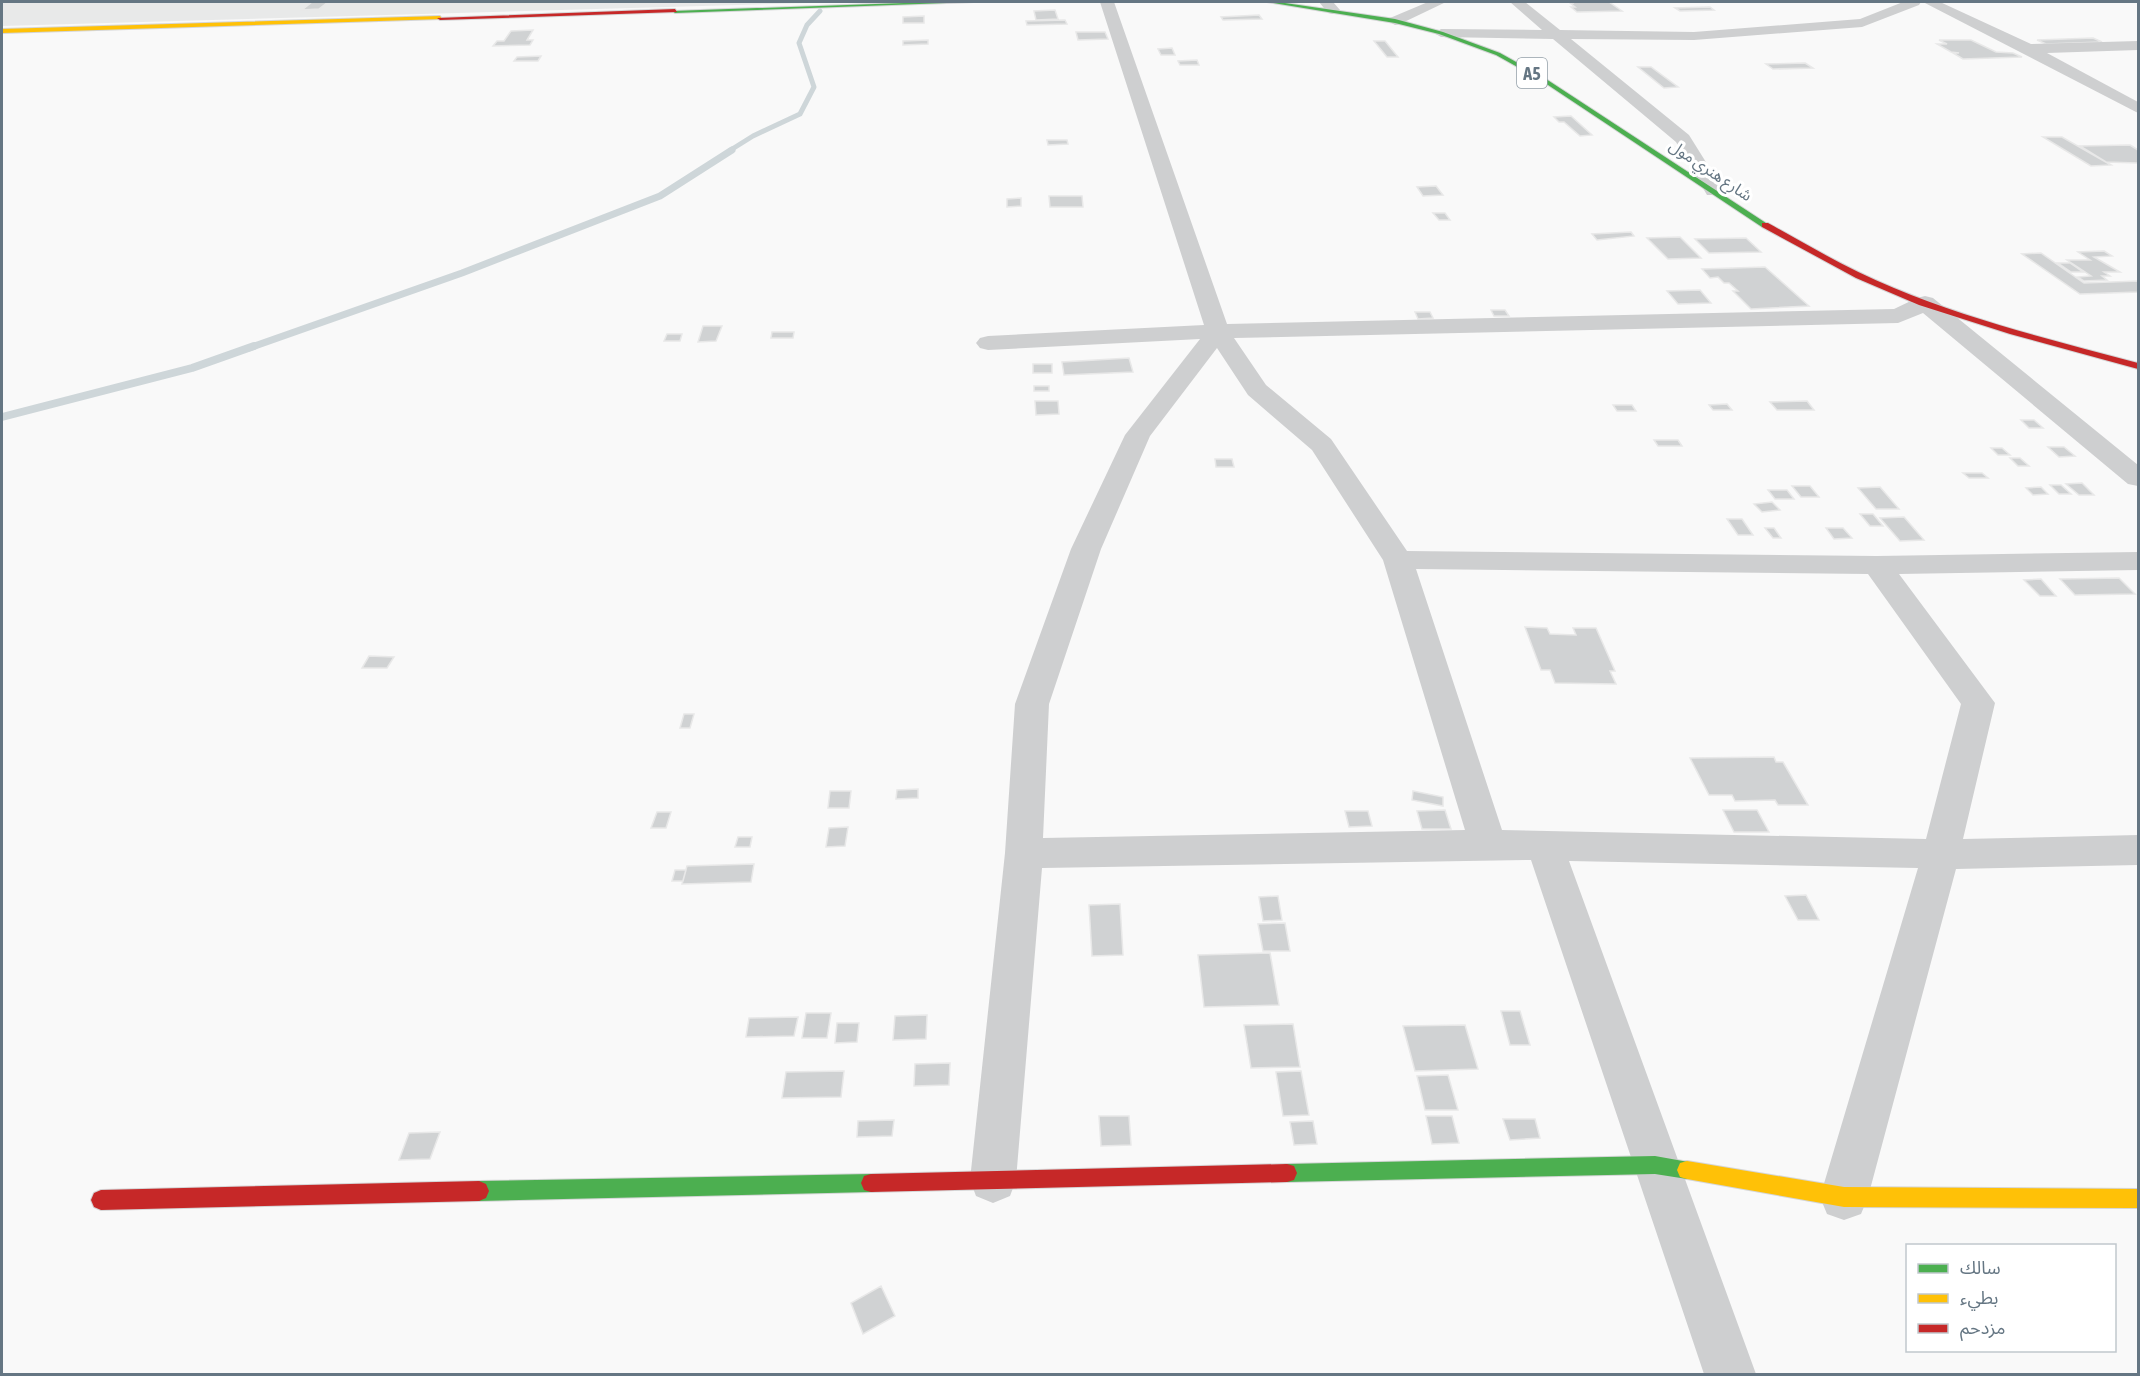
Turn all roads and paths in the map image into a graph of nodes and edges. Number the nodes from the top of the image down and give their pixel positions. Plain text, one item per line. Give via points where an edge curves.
1 (971, 2) edge
2 (1107, 2) edge
3 (1270, 2) edge
4 (1439, 2) edge
5 (1517, 2) edge
6 (1914, 2) edge
7 (1930, 2) edge
8 (1329, 6) edge
9 (1395, 21) junction
10 (2, 31) edge
11 (1441, 33) junction
12 (1562, 36) junction
13 (2139, 45) edge
14 (2028, 49) junction
15 (2139, 108) edge
16 (1713, 191) junction
17 (1925, 303) junction
18 (1218, 331) junction
19 (988, 343) dead end
20 (2139, 366) edge
21 (2139, 478) edge
22 (1398, 560) junction
23 (2139, 561) edge
24 (1877, 565) junction
25 (1488, 844) junction
26 (1545, 845) junction
27 (2139, 850) edge
28 (1024, 853) junction
29 (1941, 854) junction
30 (1655, 1165) junction
31 (993, 1180) junction
32 (1844, 1197) junction
33 (2139, 1199) edge
34 (101, 1200) dead end
35 (1730, 1374) edge

1 - 10 main road
2 - 18 street
3 - 8 main road, شارع هنري مول / A5
4 - 9 street
5 - 12 street
6 - 12 street via 1862,23 1694,36
7 - 14 street
8 - 9 main road, شارع هنري مول / A5
9 - 11 main road, شارع هنري مول / A5
11 - 12 street
11 - 16 main road, شارع هنري مول / A5 via 1519,65
12 - 16 street via 1683,139
13 - 14 street
14 - 15 street
16 - 17 main road, شارع هنري مول / A5 via 1761,223 1855,274
17 - 18 street via 1898,316
17 - 20 main road, شارع هنري مول / A5
17 - 21 street
18 - 19 street
18 - 22 street via 1257,390 1322,445
18 - 28 street via 1138,435 1086,549 1032,704
22 - 24 street
22 - 25 street
23 - 24 street
24 - 29 street via 1978,703
25 - 26 street
25 - 28 street
26 - 29 street
26 - 30 street
27 - 29 street
28 - 31 street
29 - 32 street
30 - 31 main road
30 - 32 main road
30 - 35 street
31 - 34 main road
32 - 33 main road

